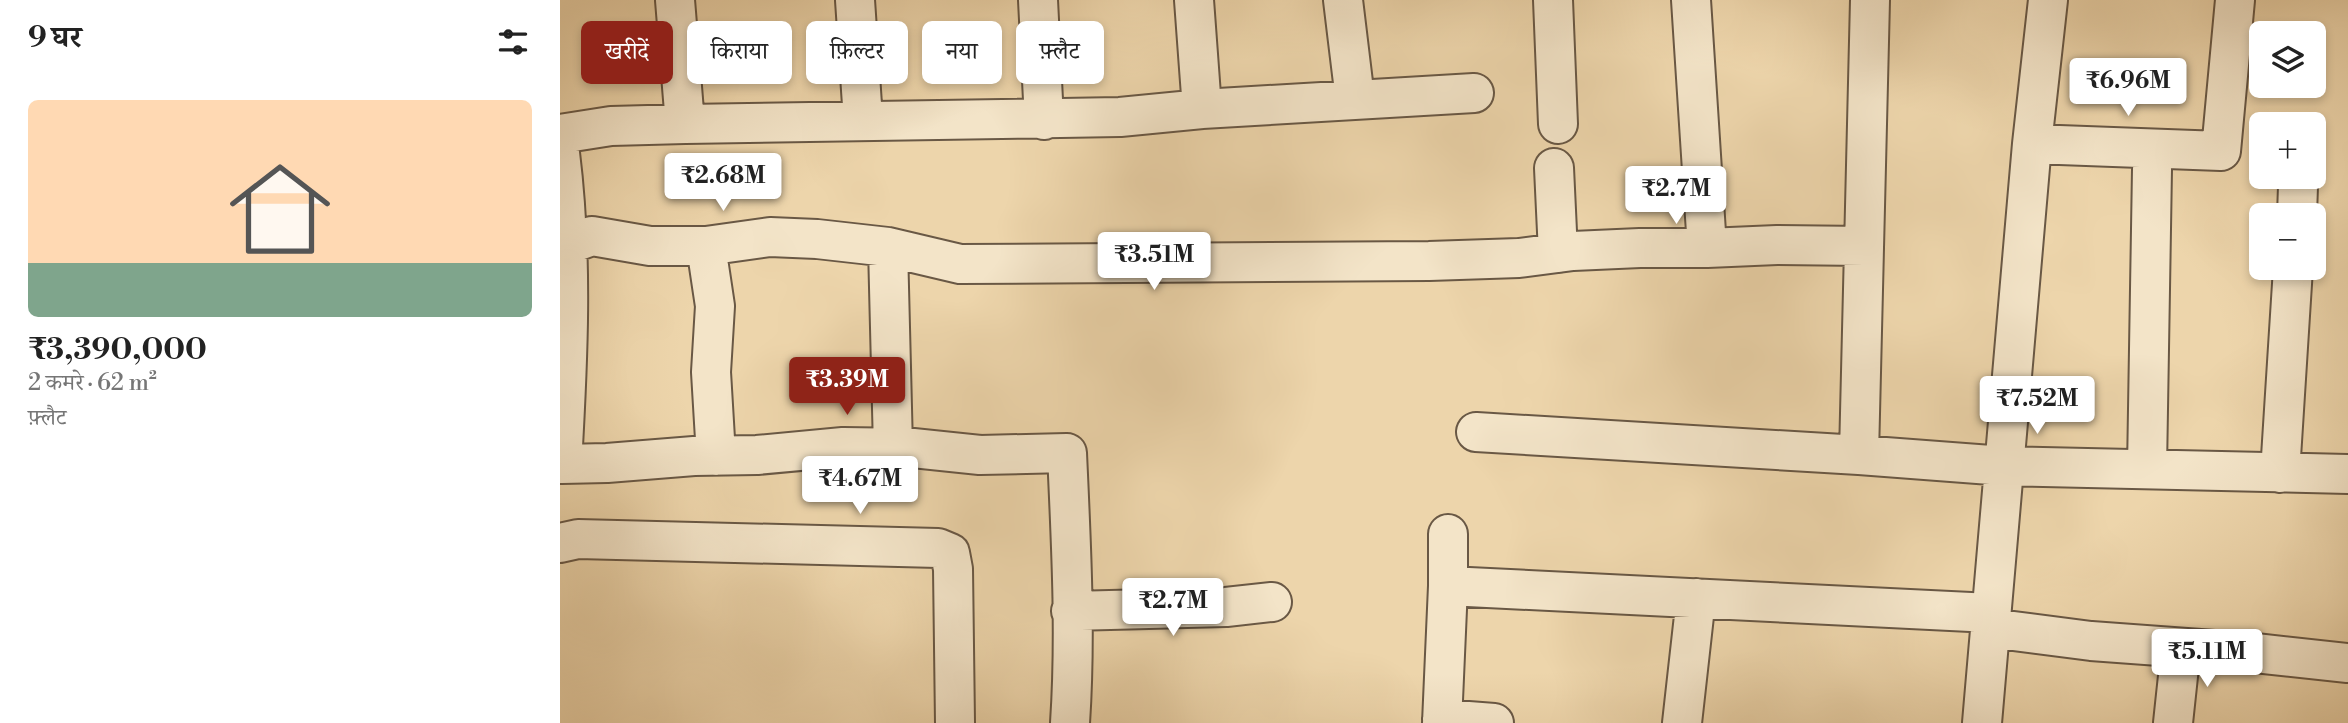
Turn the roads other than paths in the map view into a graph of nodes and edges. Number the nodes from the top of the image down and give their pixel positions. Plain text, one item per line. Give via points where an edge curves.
1 (675, 0) edge
2 (855, 0) edge
3 (1038, 0) edge
4 (1194, 0) edge
5 (1343, 0) edge
6 (1553, 0) edge
7 (1691, 0) edge
8 (1870, 0) edge
9 (2048, 0) edge
10 (2235, 0) edge
11 (1474, 93) dead end
12 (1355, 99) junction
13 (1202, 109) junction
14 (863, 120) junction
15 (1044, 120) junction
16 (685, 124) junction
17 (1558, 124) dead end
18 (560, 134) edge
19 (2032, 144) junction
20 (560, 153) edge
21 (1554, 168) dead end
22 (2152, 169) dead end
23 (567, 245) junction
24 (706, 246) junction
25 (1864, 246) junction
26 (888, 247) junction
27 (1707, 248) junction
28 (1558, 253) junction
29 (2292, 280) edge
30 (1476, 432) dead end
31 (893, 447) junction
32 (1859, 455) junction
33 (716, 456) junction
34 (561, 465) edge
35 (2004, 466) junction
36 (2147, 469) junction
37 (2280, 473) junction
38 (2348, 474) edge
39 (1448, 534) dead end
40 (560, 543) edge
41 (1448, 586) junction
42 (1696, 598) junction
43 (1272, 602) dead end
44 (1071, 611) junction
45 (1991, 621) junction
46 (2181, 648) junction
47 (2348, 663) edge
48 (1442, 721) edge
49 (954, 723) edge
50 (1070, 723) edge
51 (1494, 723) edge
52 (1682, 723) edge
53 (1982, 723) edge
54 (2173, 723) edge

1 - 16 street
2 - 14 street
3 - 15 street
4 - 13 street
5 - 12 street
6 - 17 street
7 - 27 street
8 - 25 street
9 - 19 street
10 - 19 street via 2221,151
11 - 12 street
12 - 13 street
13 - 15 street
14 - 15 street
14 - 16 street
16 - 18 street
19 - 35 street
20 - 23 street
21 - 28 street
22 - 36 street
23 - 24 street via 592,236 650,246
23 - 34 street via 570,338
24 - 26 street via 770,237
24 - 33 street via 715,306 711,372
25 - 27 street
25 - 32 street
26 - 28 street via 960,264 1429,261
26 - 31 street
27 - 28 street
29 - 37 street
30 - 32 street
31 - 33 street
31 - 44 street via 980,455 1067,453
32 - 35 street
33 - 34 street
35 - 36 street
35 - 45 street
36 - 37 street
37 - 38 street
39 - 41 street
40 - 49 street via 578,539 938,548 950,553
41 - 42 street
41 - 48 street
42 - 45 street
42 - 52 street
43 - 44 street
44 - 50 street
45 - 46 street via 2091,641
45 - 53 street
46 - 47 street
46 - 54 street
48 - 51 street

